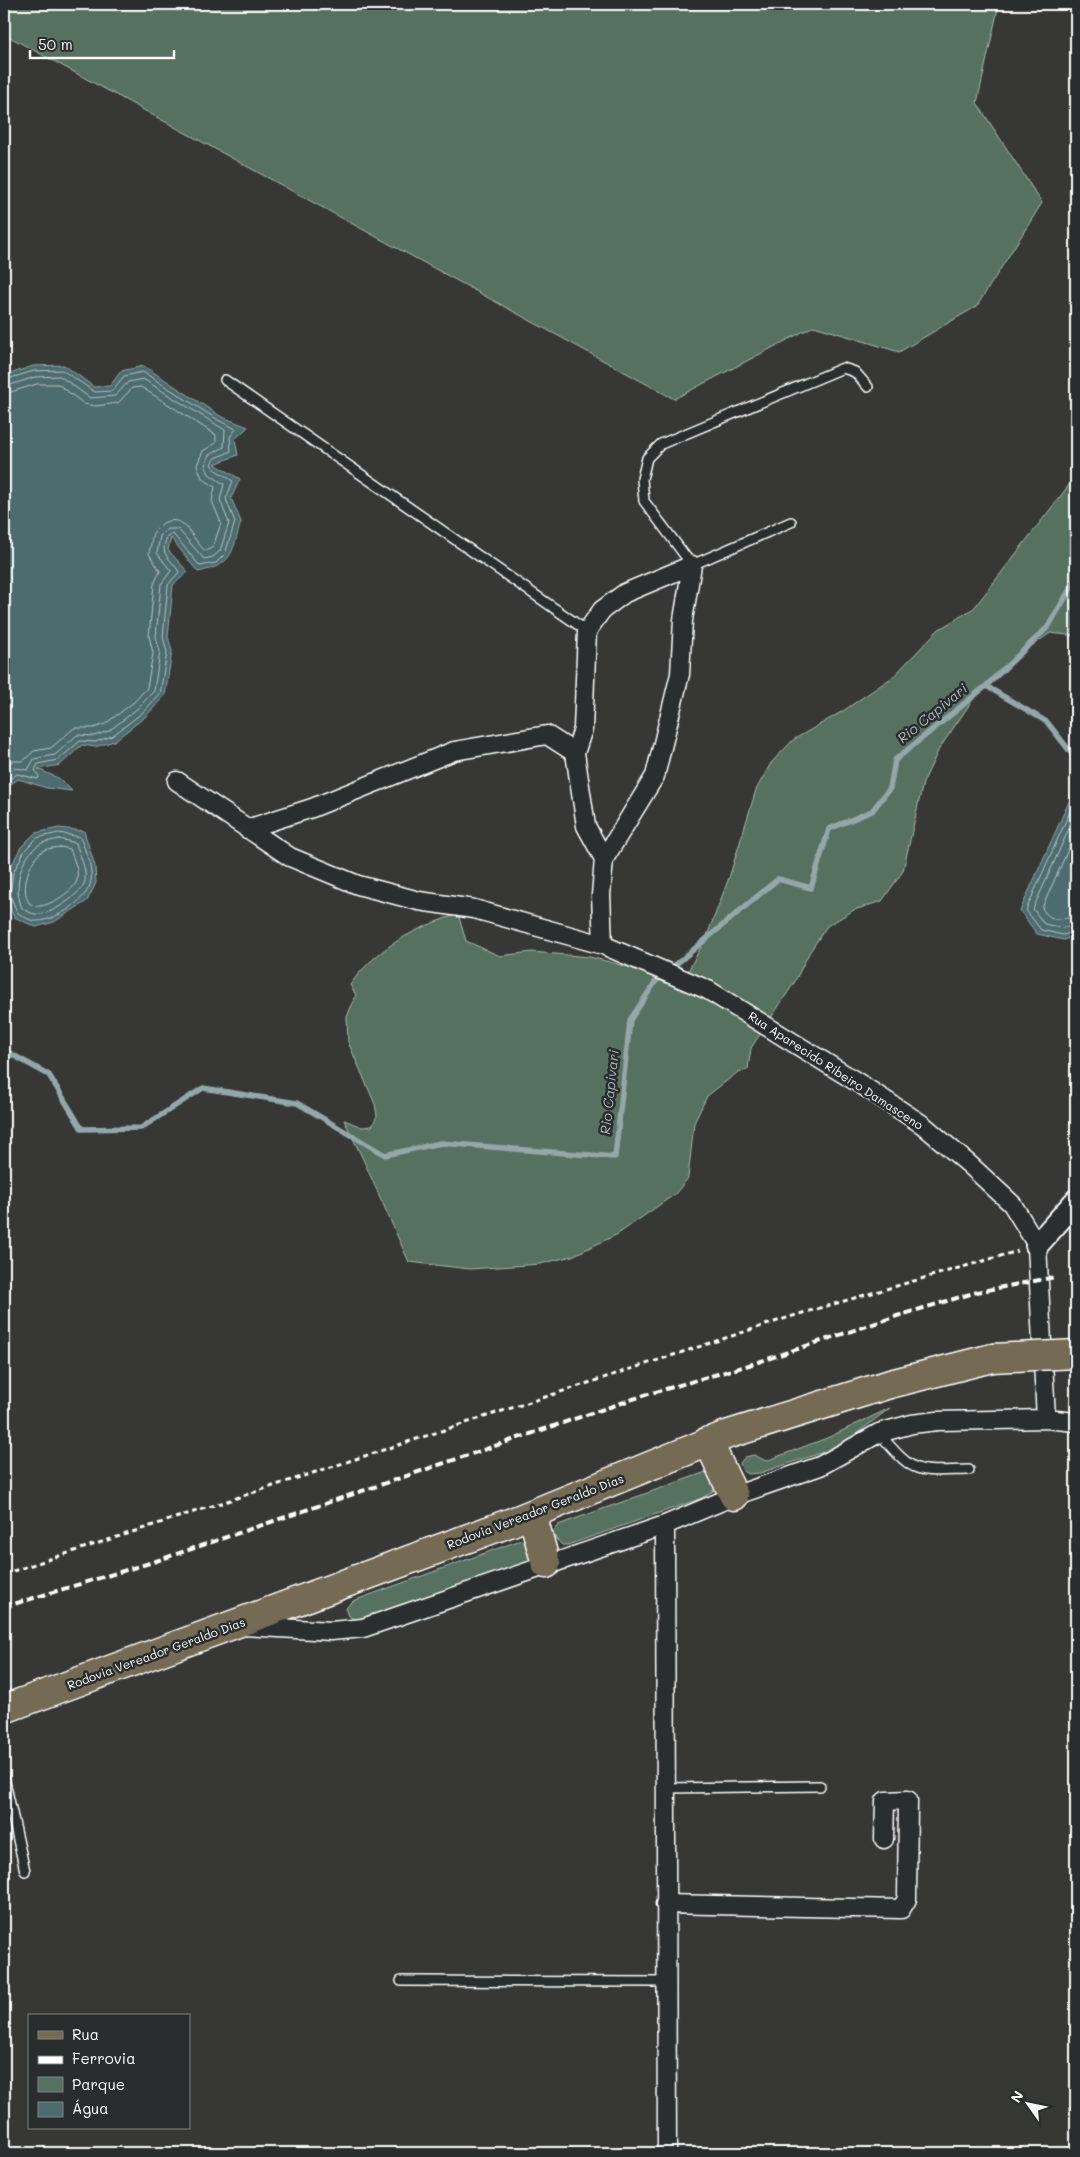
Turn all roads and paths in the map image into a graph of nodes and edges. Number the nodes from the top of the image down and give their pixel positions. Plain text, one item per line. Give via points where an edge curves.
1 (225, 380) dead end
2 (868, 386) dead end
3 (791, 522) dead end
4 (692, 565) junction
5 (587, 631) junction
6 (575, 753) junction
7 (176, 781) dead end
8 (247, 829) junction
9 (604, 858) junction
10 (603, 945) junction
11 (1072, 1212) edge
12 (1038, 1251) junction
13 (1076, 1354) edge
14 (1046, 1419) junction
15 (1076, 1422) edge
16 (879, 1433) junction
17 (708, 1441) junction
18 (969, 1470) dead end
19 (734, 1496) junction
20 (532, 1514) junction
21 (665, 1525) junction
22 (546, 1564) junction
23 (4, 1574) edge
24 (232, 1625) junction
25 (4, 1709) edge
26 (4, 1777) edge
27 (820, 1786) dead end
28 (665, 1788) junction
29 (884, 1839) dead end
30 (25, 1871) dead end
31 (665, 1904) junction
32 (401, 1980) dead end
33 (666, 1982) junction
34 (667, 2153) edge

1 - 5 lane
2 - 4 lane via 856,372 843,368 661,444 647,458 642,479 644,501
3 - 4 lane
4 - 5 street via 625,593 602,610
4 - 9 street via 682,620 680,674 655,776
5 - 6 street via 584,729
6 - 8 street via 547,735 454,751 312,808
6 - 9 street via 586,826
7 - 8 street, Rua Aparecido Ribeiro Damasceno
8 - 10 street, Rua Aparecido Ribeiro Damasceno via 290,857 358,885 418,901 474,909
9 - 10 street via 601,895
10 - 12 street, Rua Aparecido Ribeiro Damasceno via 708,990 923,1125 1012,1204
11 - 12 street
12 - 14 street
12 - 23 path via 799,1314
13 - 17 main road, Rodovia Vereador Geraldo Dias, bridge via 992,1358 890,1384
14 - 15 street
14 - 16 street via 937,1421
16 - 18 lane via 909,1465 922,1471
16 - 19 street via 820,1466
17 - 19 main road
17 - 20 main road, Rodovia Vereador Geraldo Dias
19 - 21 street
20 - 22 main road
20 - 24 main road, Rodovia Vereador Geraldo Dias
21 - 22 street
21 - 28 street
22 - 24 street via 363,1628 331,1631
24 - 25 main road, Rodovia Vereador Geraldo Dias
26 - 30 lane
27 - 28 lane
28 - 31 street
29 - 31 street via 885,1801 908,1800 907,1899 901,1909
31 - 33 street
32 - 33 lane
33 - 34 street

